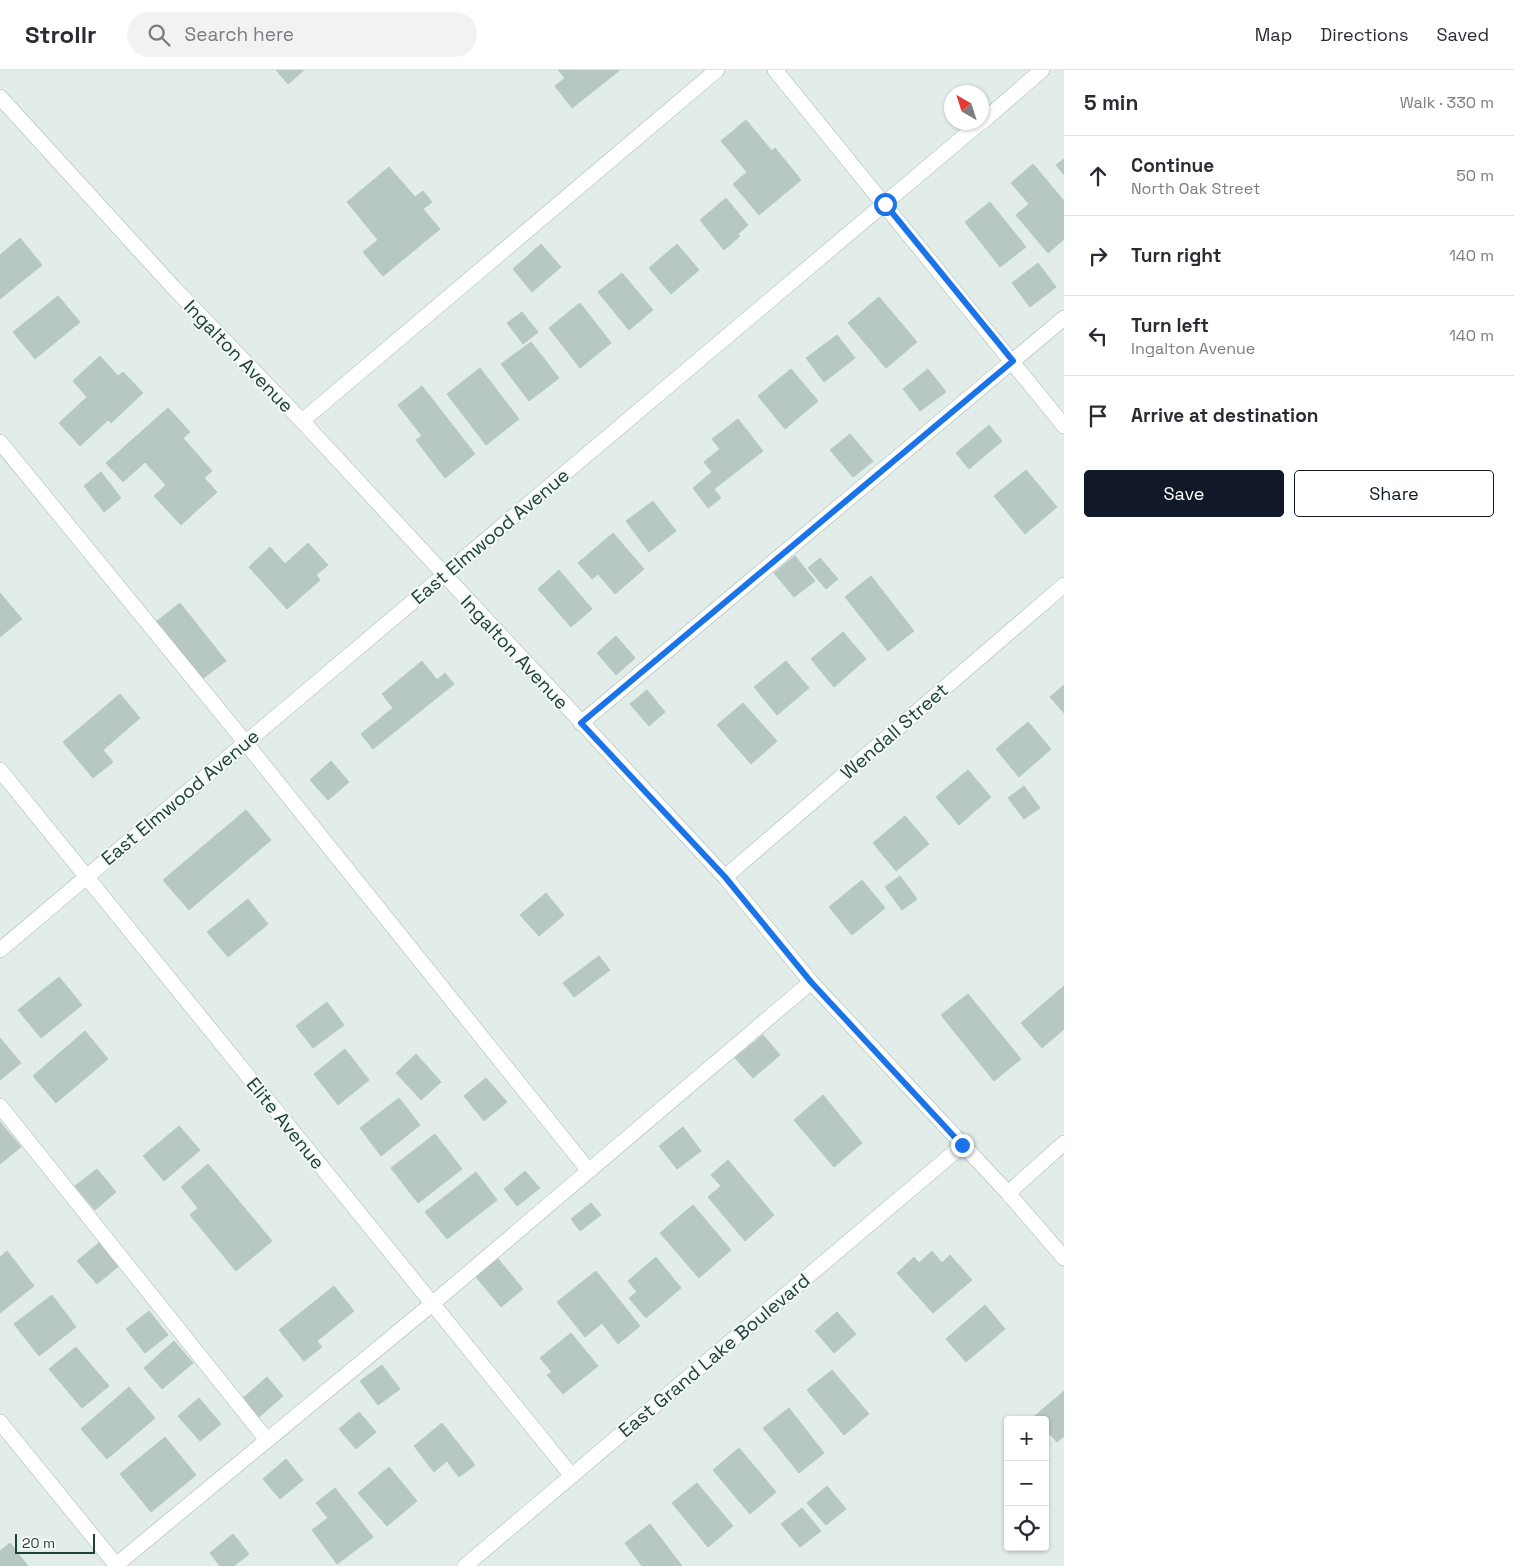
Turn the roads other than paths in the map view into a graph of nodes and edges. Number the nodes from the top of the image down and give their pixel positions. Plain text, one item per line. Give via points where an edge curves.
1 (717, 70) edge
2 (775, 70) edge
3 (1042, 70) edge
4 (0, 97) edge
5 (989, 115) edge
6 (972, 130) edge
7 (885, 204) junction
8 (1064, 318) edge
9 (1013, 361) junction
10 (302, 421) junction
11 (1064, 426) edge
12 (0, 442) edge
13 (443, 575) junction
14 (1064, 585) edge
15 (581, 723) junction
16 (245, 742) junction
17 (0, 770) edge
18 (86, 877) junction
19 (725, 877) junction
20 (0, 950) edge
21 (811, 982) junction
22 (0, 1106) edge
23 (1064, 1143) edge
24 (962, 1145) junction
25 (589, 1171) junction
26 (1008, 1193) junction
27 (1064, 1258) edge
28 (432, 1304) junction
29 (0, 1422) edge
30 (267, 1440) junction
31 (572, 1476) junction
32 (116, 1565) edge
33 (465, 1566) edge

1 - 10 street
2 - 7 street
3 - 5 street, East Elmwood Avenue
4 - 10 street, Ingalton Avenue via 173,287
6 - 7 street, East Elmwood Avenue
7 - 9 street
7 - 13 street, East Elmwood Avenue
8 - 9 street
9 - 11 street
9 - 15 street
10 - 13 street, Ingalton Avenue
12 - 16 street
13 - 15 street, Ingalton Avenue
13 - 16 street, East Elmwood Avenue
14 - 19 street, Wendall Street
15 - 19 street, Ingalton Avenue
16 - 18 street, East Elmwood Avenue
16 - 25 street
17 - 18 street, Elite Avenue
18 - 20 street, East Elmwood Avenue
18 - 28 street, Elite Avenue
19 - 21 street, Ingalton Avenue
21 - 24 street, Ingalton Avenue
21 - 25 street
22 - 30 street
23 - 26 street
24 - 26 street, Ingalton Avenue
24 - 31 street, East Grand Lake Boulevard
25 - 28 street
26 - 27 street, Ingalton Avenue
28 - 30 street
28 - 31 street, Elite Avenue
29 - 32 street
30 - 32 street
31 - 33 street, East Grand Lake Boulevard

